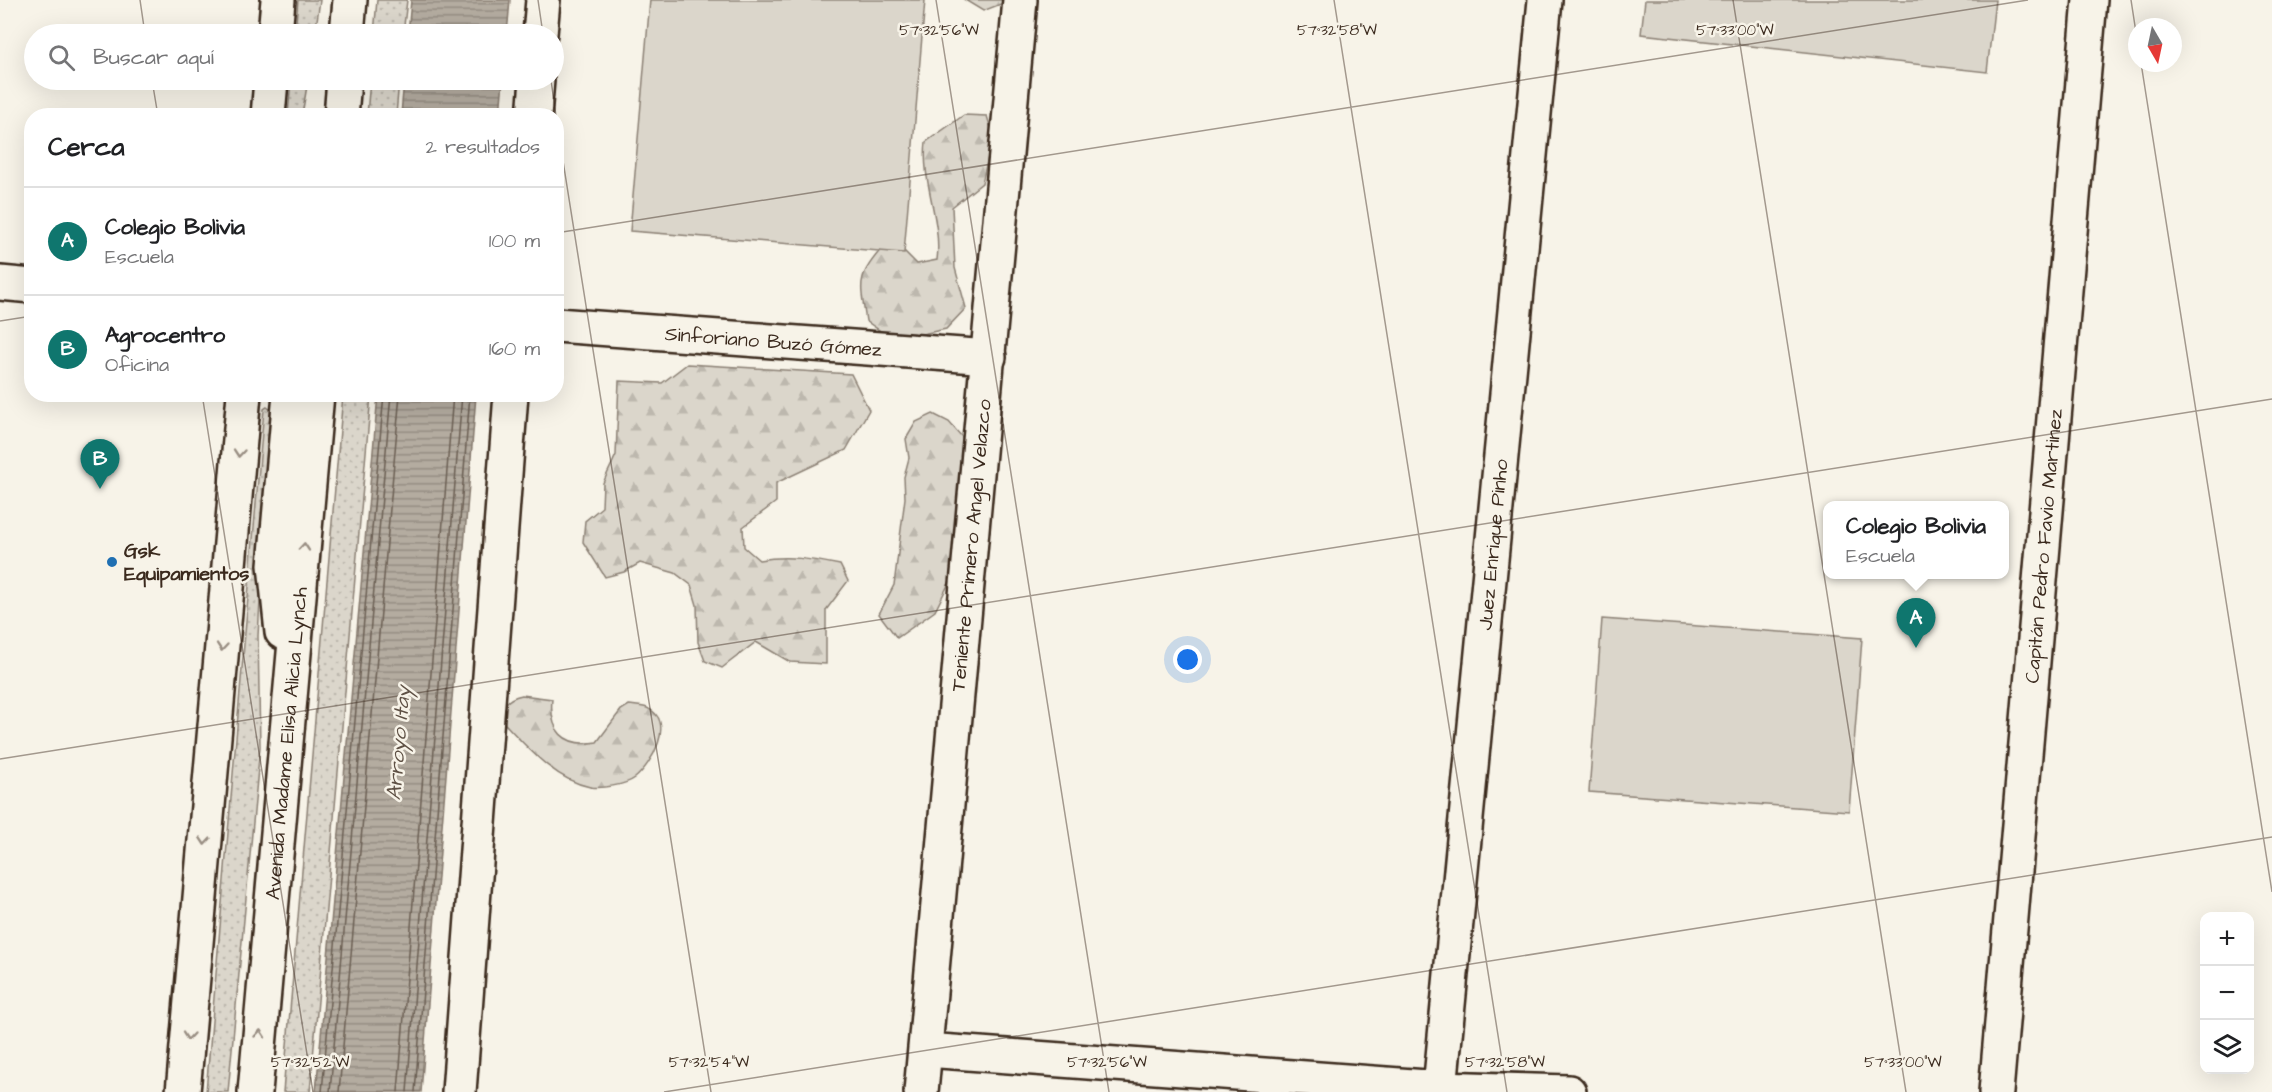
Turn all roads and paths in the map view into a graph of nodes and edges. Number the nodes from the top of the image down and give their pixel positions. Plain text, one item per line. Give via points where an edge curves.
1 (278, 0) edge
2 (350, 0) edge
3 (543, 0) edge
4 (1020, 0) edge
5 (1545, 0) edge
6 (2090, 0) edge
7 (276, 24) edge
8 (348, 24) edge
9 (541, 24) edge
10 (270, 90) edge
11 (343, 90) edge
12 (536, 90) edge
13 (269, 108) edge
14 (342, 108) edge
15 (535, 108) edge
16 (0, 283) edge
17 (24, 285) edge
18 (564, 326) edge
19 (989, 357) junction
20 (243, 402) edge
21 (289, 402) edge
22 (316, 402) edge
23 (510, 402) edge
24 (290, 702) junction
25 (926, 1050) junction
26 (1440, 1088) junction
27 (183, 1092) edge
28 (255, 1092) edge
29 (459, 1092) edge
30 (921, 1092) edge
31 (1569, 1092) edge
32 (1996, 1092) edge

1 - 7 main road
2 - 8 main road
3 - 9 main road
4 - 19 main road, Teniente Primero Angel Velazco
5 - 26 main road, Juez Enrique Pinho
6 - 32 main road, Capitán Pedro Favio Martinez
10 - 13 main road
11 - 14 main road
12 - 15 main road
16 - 17 main road
18 - 19 main road, Sinforiano Buzó Gómez
19 - 25 main road, Teniente Primero Angel Velazco
20 -> 27 main road
21 - 24 main road via 275,565
24 -> 22 main road, Avenida Madame Elisa Alicia Lynch
23 - 29 main road
28 -> 24 main road, Avenida Madame Elisa Alicia Lynch
25 - 26 main road
25 - 30 main road, Teniente Primero Angel Velazco
26 - 31 main road

